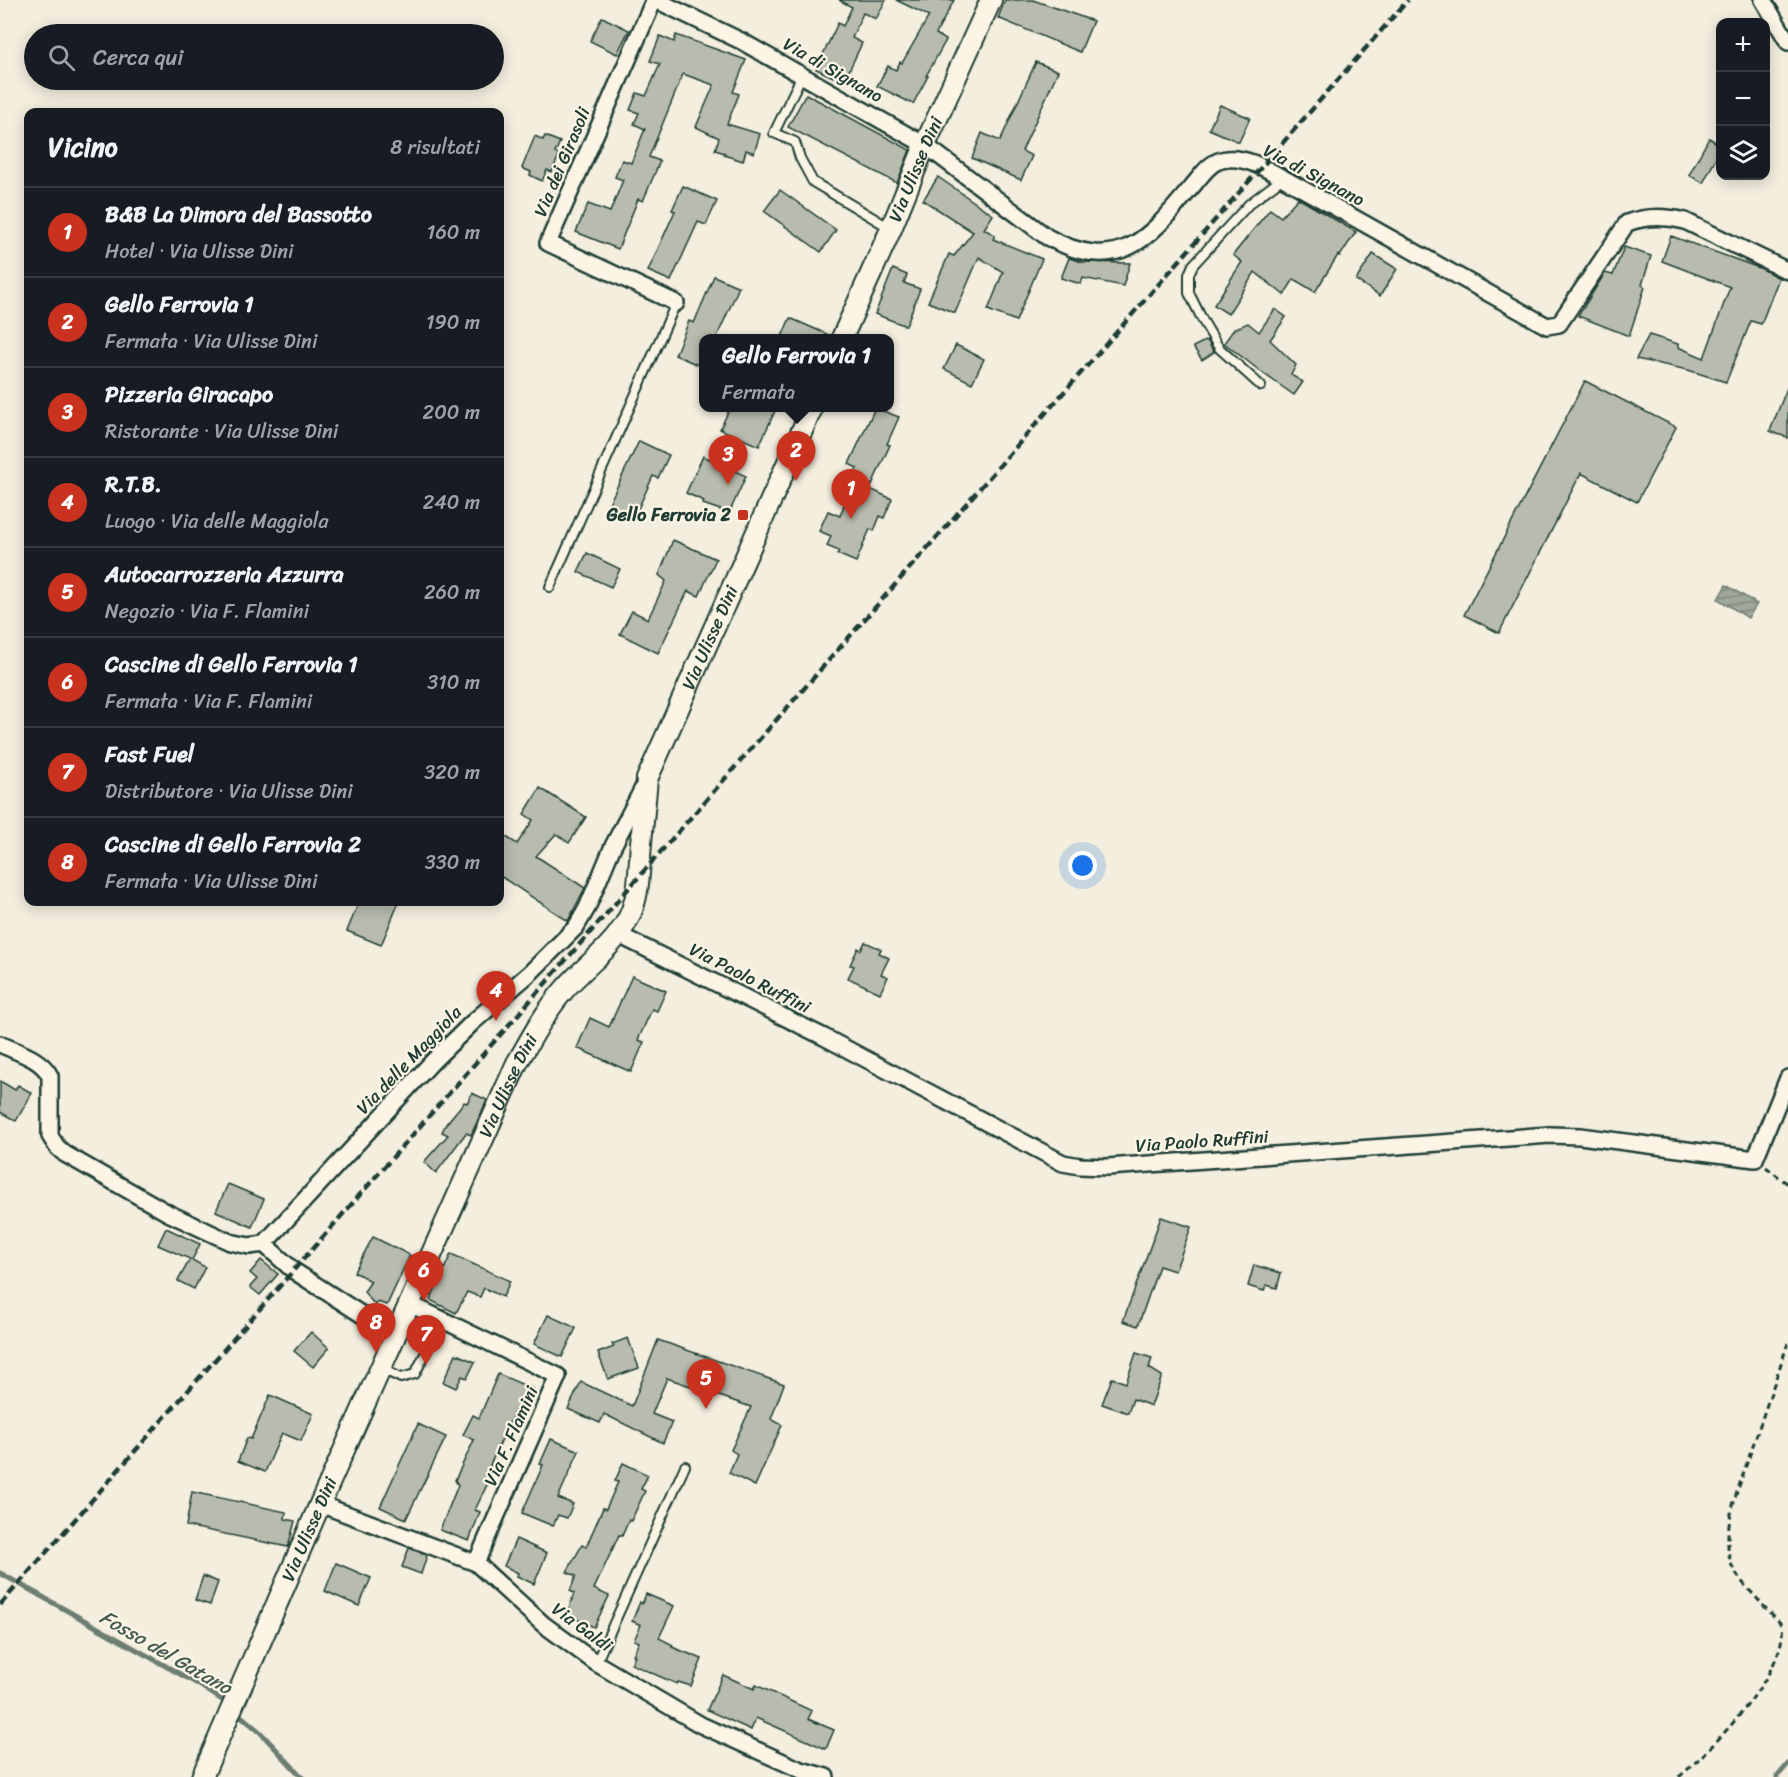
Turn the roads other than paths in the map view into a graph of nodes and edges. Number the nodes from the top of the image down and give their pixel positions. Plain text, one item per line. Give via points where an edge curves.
1 (655, 0) edge
2 (991, 0) edge
3 (1763, 0) edge
4 (1788, 42) edge
5 (802, 75) junction
6 (925, 145) junction
7 (1283, 178) junction
8 (891, 228) junction
9 (1787, 268) edge
10 (676, 303) joint
11 (844, 334) edge
12 (1261, 386) dead end
13 (810, 412) edge
14 (550, 587) dead end
15 (648, 779) junction
16 (619, 935) junction
17 (0, 1044) edge
18 (1788, 1078) edge
19 (264, 1244) junction
20 (410, 1304) junction
21 (398, 1329) junction
22 (380, 1368) junction
23 (685, 1466) dead end
24 (320, 1504) junction
25 (476, 1563) junction
26 (596, 1663) junction
27 (202, 1777) edge
28 (826, 1777) edge

1 - 5 street, Via di Signano
1 - 10 street, Via dei Girasoli via 548,243
2 - 6 street, Via Ulisse Dini
3 - 4 street
5 - 6 street, Via di Signano
5 - 8 lane via 774,133 795,142 813,182
6 - 7 street, Via di Signano via 1047,237 1094,253 1124,250 1158,228 1209,166 1217,162 1240,160
6 - 8 street, Via Ulisse Dini
7 - 9 street, Via di Signano via 1547,326 1559,324 1627,223 1640,218 1685,220
7 - 12 lane via 1249,204 1189,274 1190,293 1219,348
8 - 11 street, Via Ulisse Dini
10 - 14 lane
13 - 15 street, Via Ulisse Dini
15 - 16 street, Via Ulisse Dini via 638,892
15 - 19 street, Via delle Maggiola via 576,927 433,1061
16 - 18 street, Via Paolo Ruffini via 1072,1165 1108,1167 1550,1135 1755,1159
16 - 20 street, Via Ulisse Dini via 547,1011 517,1063
17 - 19 street via 47,1070 50,1136 65,1154 168,1213 230,1242
19 - 21 street via 294,1270
20 - 21 street, Via Ulisse Dini
20 - 25 street, Via F. Flamini via 558,1376
21 - 22 street, Via Ulisse Dini
21 - 22 lane via 423,1334 428,1348 415,1374 401,1378
22 - 24 street, Via Ulisse Dini
23 - 26 lane
24 - 25 street, Via Galdi
24 - 27 street, Via Ulisse Dini
25 - 26 street, Via Galdi via 543,1624
26 - 28 street, Via Galdi via 701,1725 801,1770

